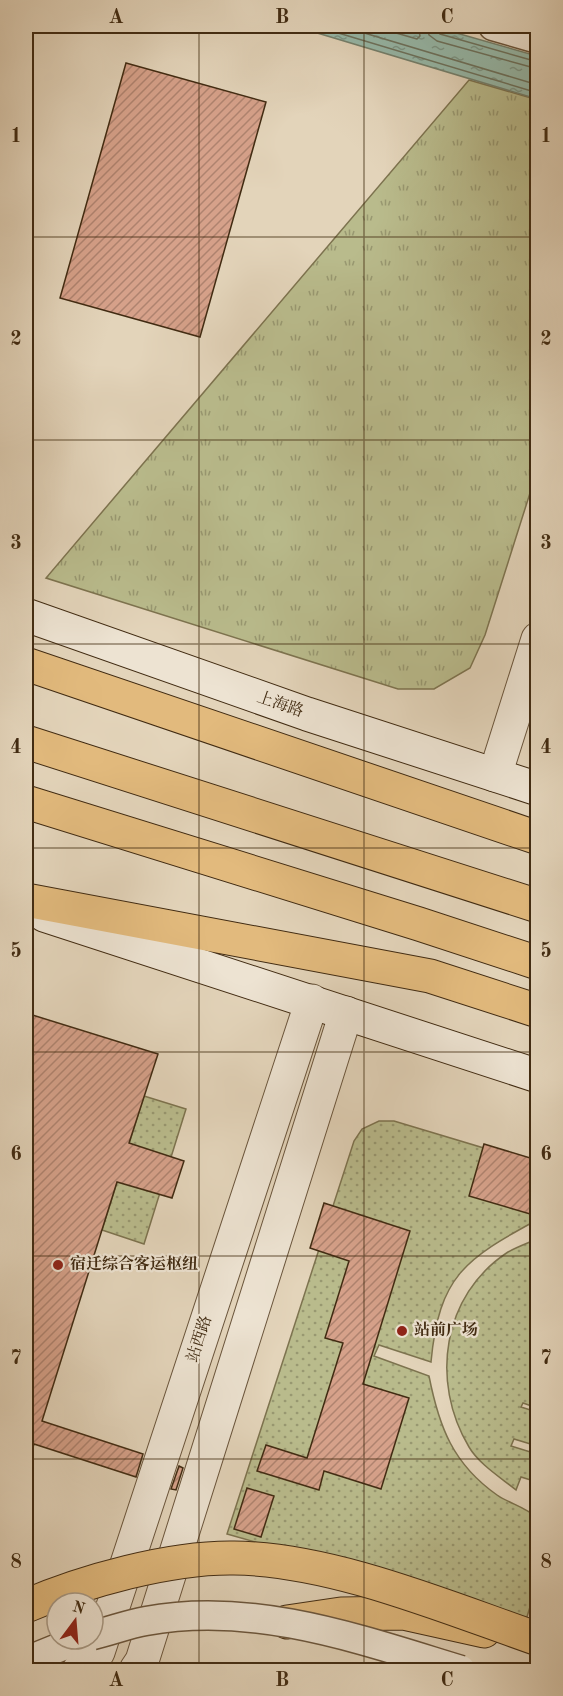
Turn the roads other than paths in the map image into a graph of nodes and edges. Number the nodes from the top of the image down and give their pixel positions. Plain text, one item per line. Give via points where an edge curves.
1 (493, 26) edge
2 (537, 39) edge
3 (26, 615) edge
4 (537, 639) edge
5 (26, 664) edge
6 (26, 742) edge
7 (495, 775) junction
8 (537, 789) edge
9 (26, 802) edge
10 (537, 838) edge
11 (26, 900) edge
12 (537, 906) edge
13 (26, 908) edge
14 (537, 963) edge
15 (312, 1001) junction
16 (537, 1011) edge
17 (346, 1013) junction
18 (537, 1076) edge
19 (26, 1606) edge
20 (287, 1622) junction
21 (105, 1632) edge
22 (537, 1639) edge
23 (537, 1646) edge
24 (49, 1651) edge
25 (26, 1660) edge
26 (79, 1671) edge
27 (135, 1671) edge
28 (461, 1671) edge

1 - 2 street
3 - 7 street, 上海路
4 - 7 street
5 - 10 highway
6 - 12 highway
7 - 8 street, 上海路
9 - 14 highway
11 - 16 highway via 430,976
13 - 15 street
15 - 17 street
15 - 26 street, 站西路 via 98,1652
17 - 18 street
17 - 27 street via 146,1650
19 - 22 highway, bridge via 54,1594 167,1563 234,1558 353,1577
20 - 21 street, bridge via 241,1615 195,1615 146,1621
20 - 23 highway via 341,1614 402,1613
20 - 28 street, bridge
24 - 25 street

